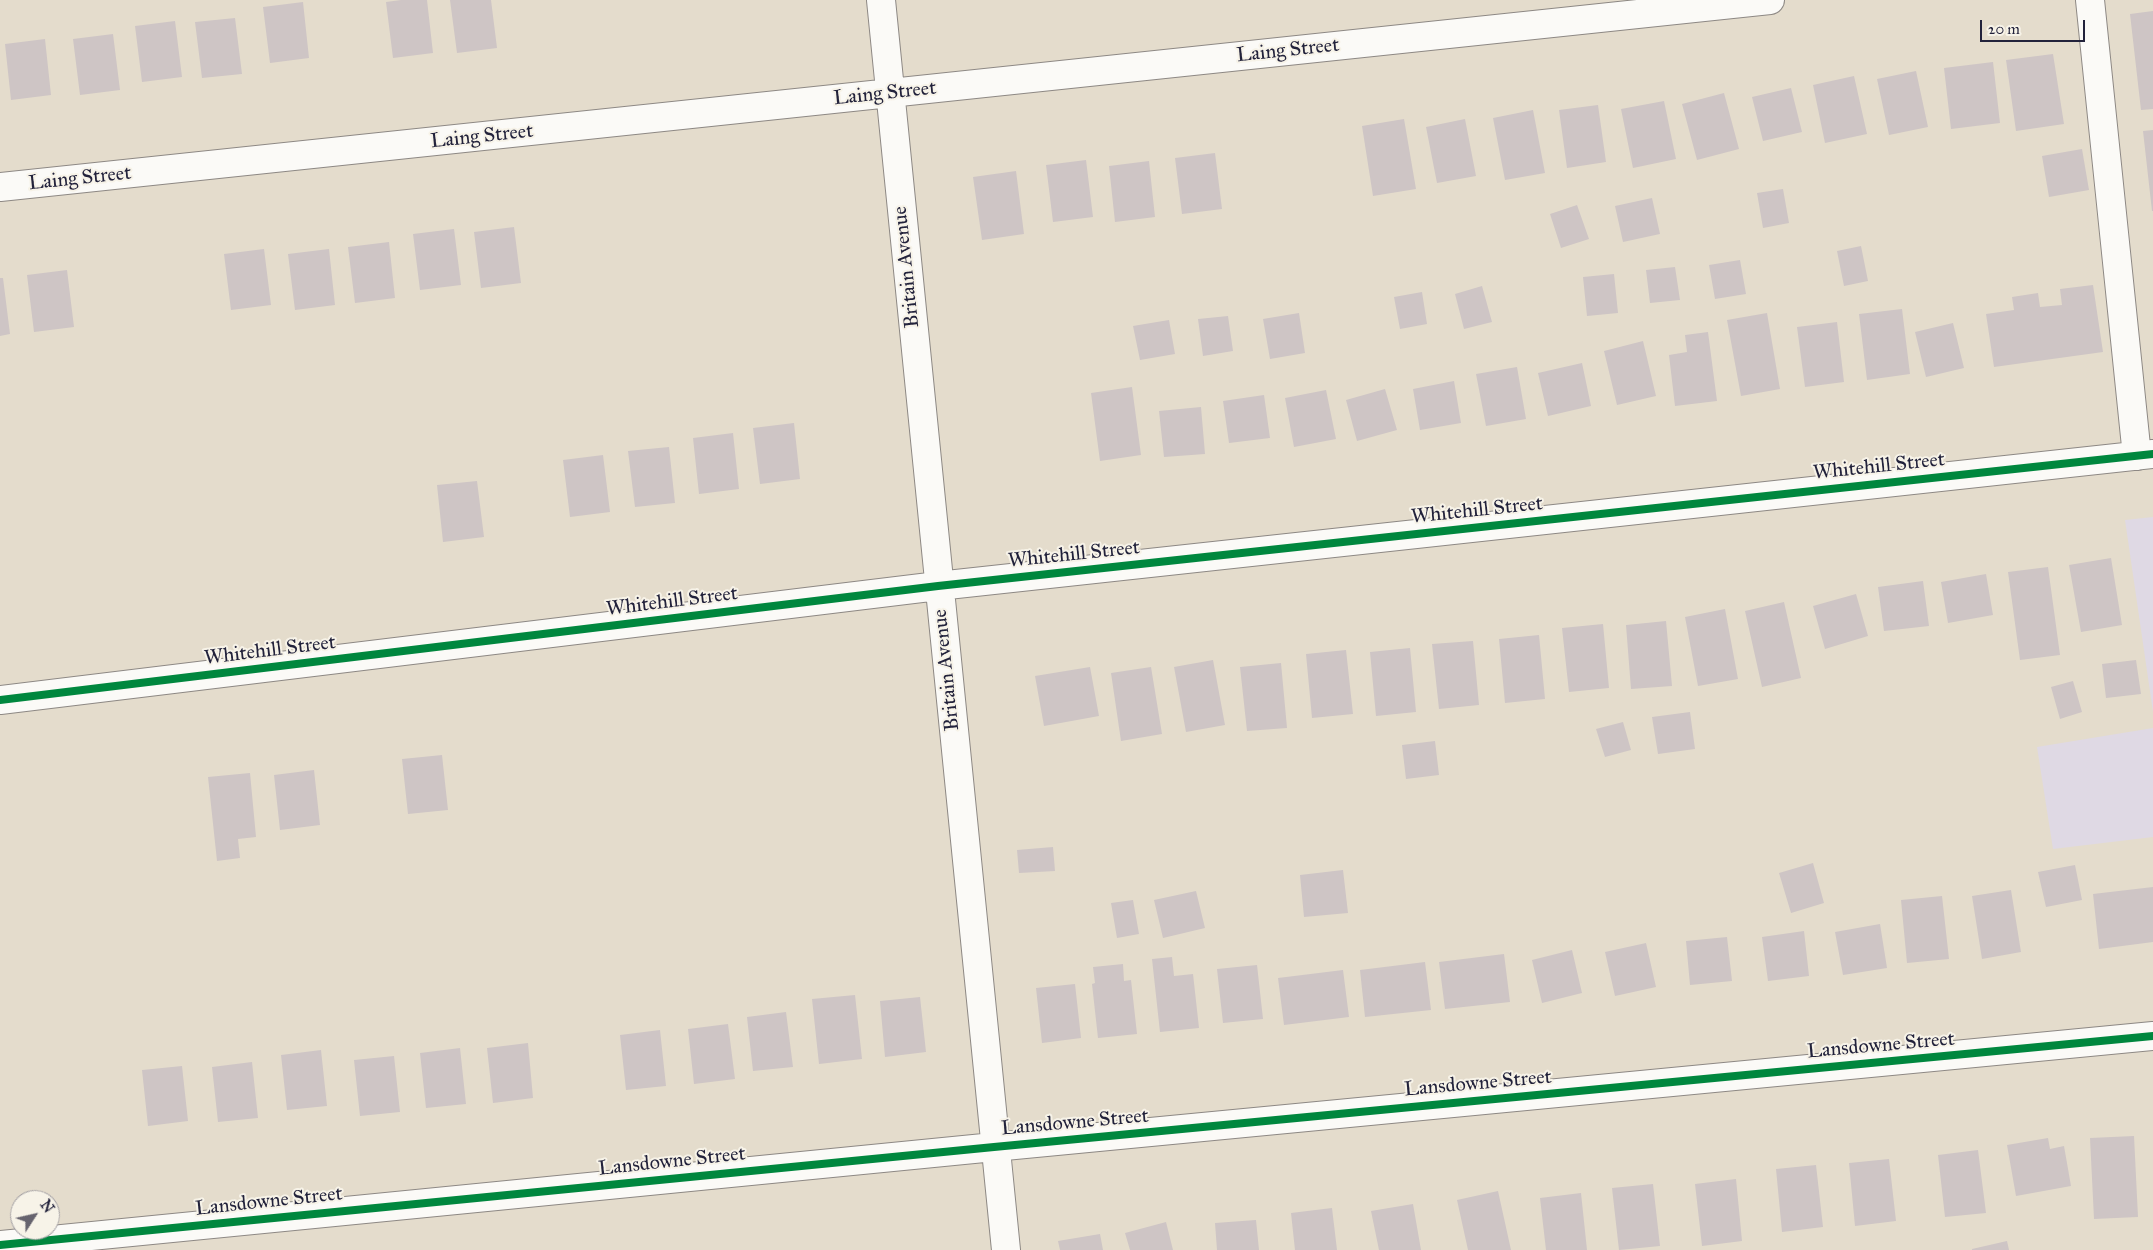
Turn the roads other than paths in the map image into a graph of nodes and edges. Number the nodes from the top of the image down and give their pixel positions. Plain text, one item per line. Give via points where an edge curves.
1 (881, 0) edge
2 (1770, 0) edge
3 (2090, 0) edge
4 (890, 94) junction
5 (0, 187) edge
6 (2148, 459) edge
7 (938, 586) junction
8 (0, 700) edge
9 (2153, 1036) edge
10 (994, 1147) junction
11 (0, 1245) edge
12 (1006, 1250) edge

1 - 4 street, Britain Avenue
2 - 4 street, Laing Street
3 - 6 street
4 - 5 street, Laing Street
4 - 7 street, Britain Avenue
6 - 7 street, Whitehill Street
7 - 8 street, Whitehill Street
7 - 10 street, Britain Avenue
9 - 10 street, Lansdowne Street
10 - 11 street, Lansdowne Street
10 - 12 street, Britain Avenue

